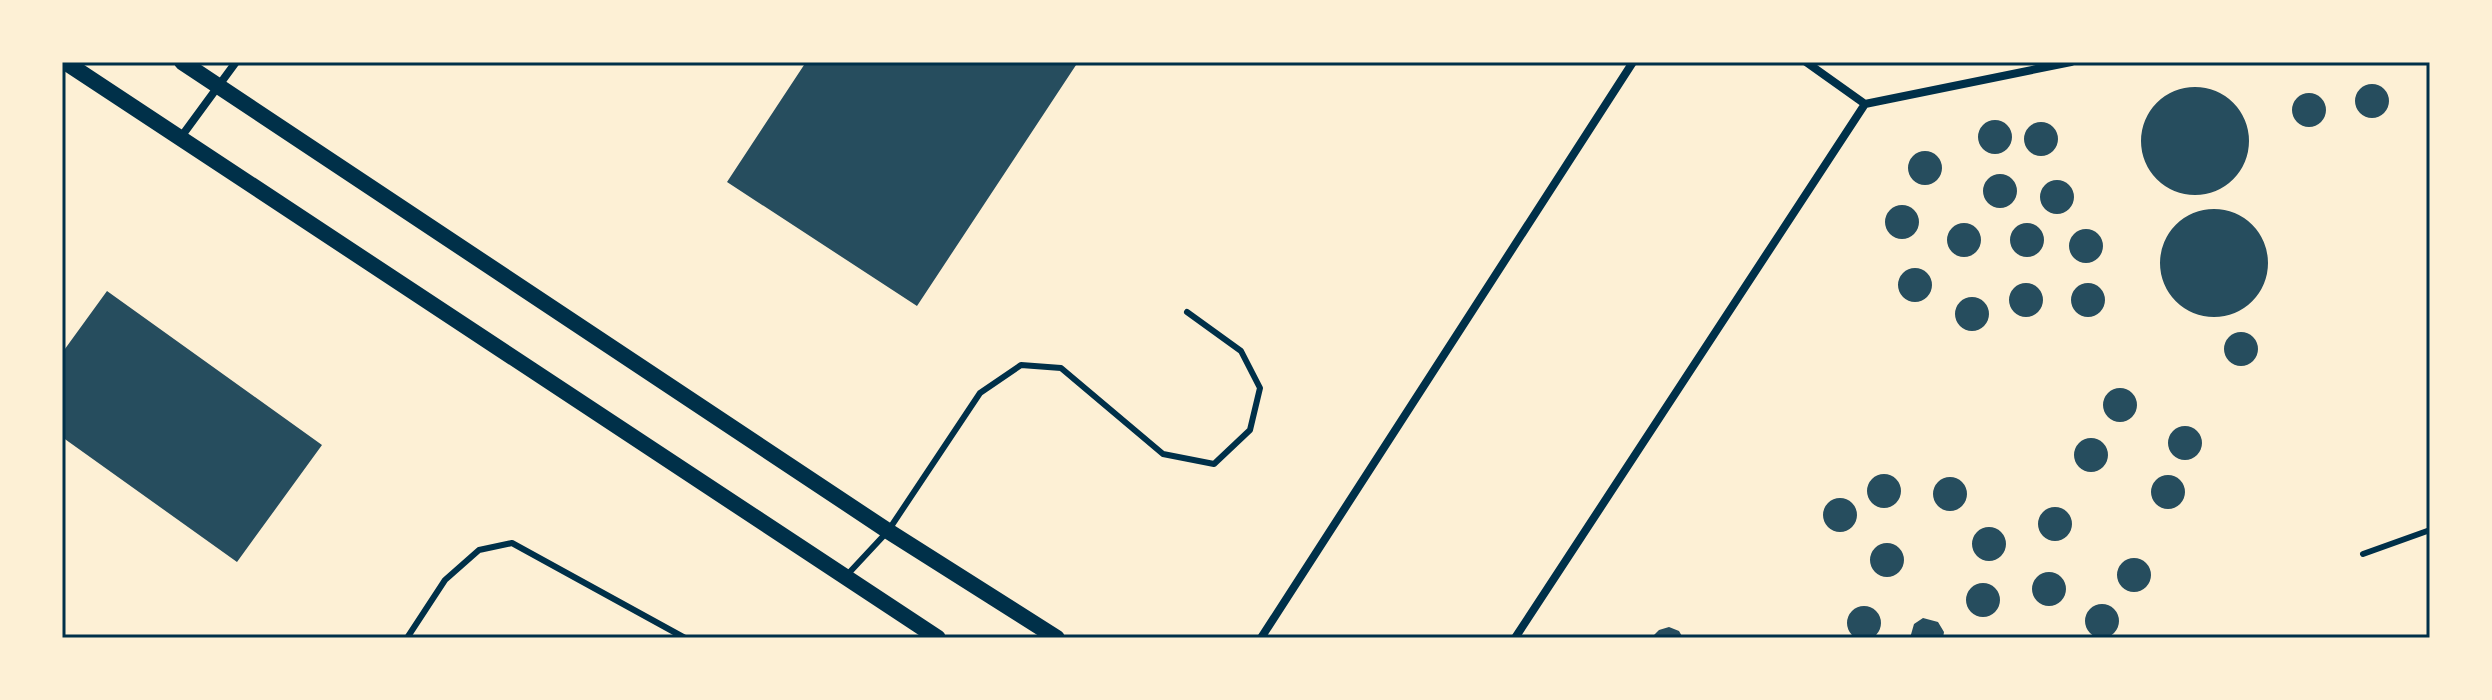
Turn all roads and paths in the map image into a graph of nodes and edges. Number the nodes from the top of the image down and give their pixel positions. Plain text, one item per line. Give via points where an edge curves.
1 (65, 62) edge
2 (182, 62) edge
3 (236, 62) edge
4 (1633, 62) edge
5 (1806, 62) edge
6 (2071, 62) edge
7 (217, 85) junction
8 (1865, 104) junction
9 (181, 137) junction
10 (1187, 312) dead end
11 (2430, 530) edge
12 (888, 531) junction
13 (2363, 554) dead end
14 (846, 576) junction
15 (407, 638) edge
16 (685, 638) edge
17 (938, 638) edge
18 (1057, 638) edge
19 (1261, 638) edge
20 (1515, 638) edge

1 - 9 main road
2 - 7 main road
3 - 7 street
4 - 19 street
5 - 8 street
6 - 8 street
7 - 9 street
7 - 12 main road
8 - 20 street
9 - 14 main road
10 - 12 lane via 1241,351 1260,388 1250,430 1214,464 1163,454 1061,368 1021,365 980,393
11 - 13 lane
12 - 14 lane
12 - 18 main road
14 - 17 main road
15 - 16 lane via 456,570 479,550 512,543

